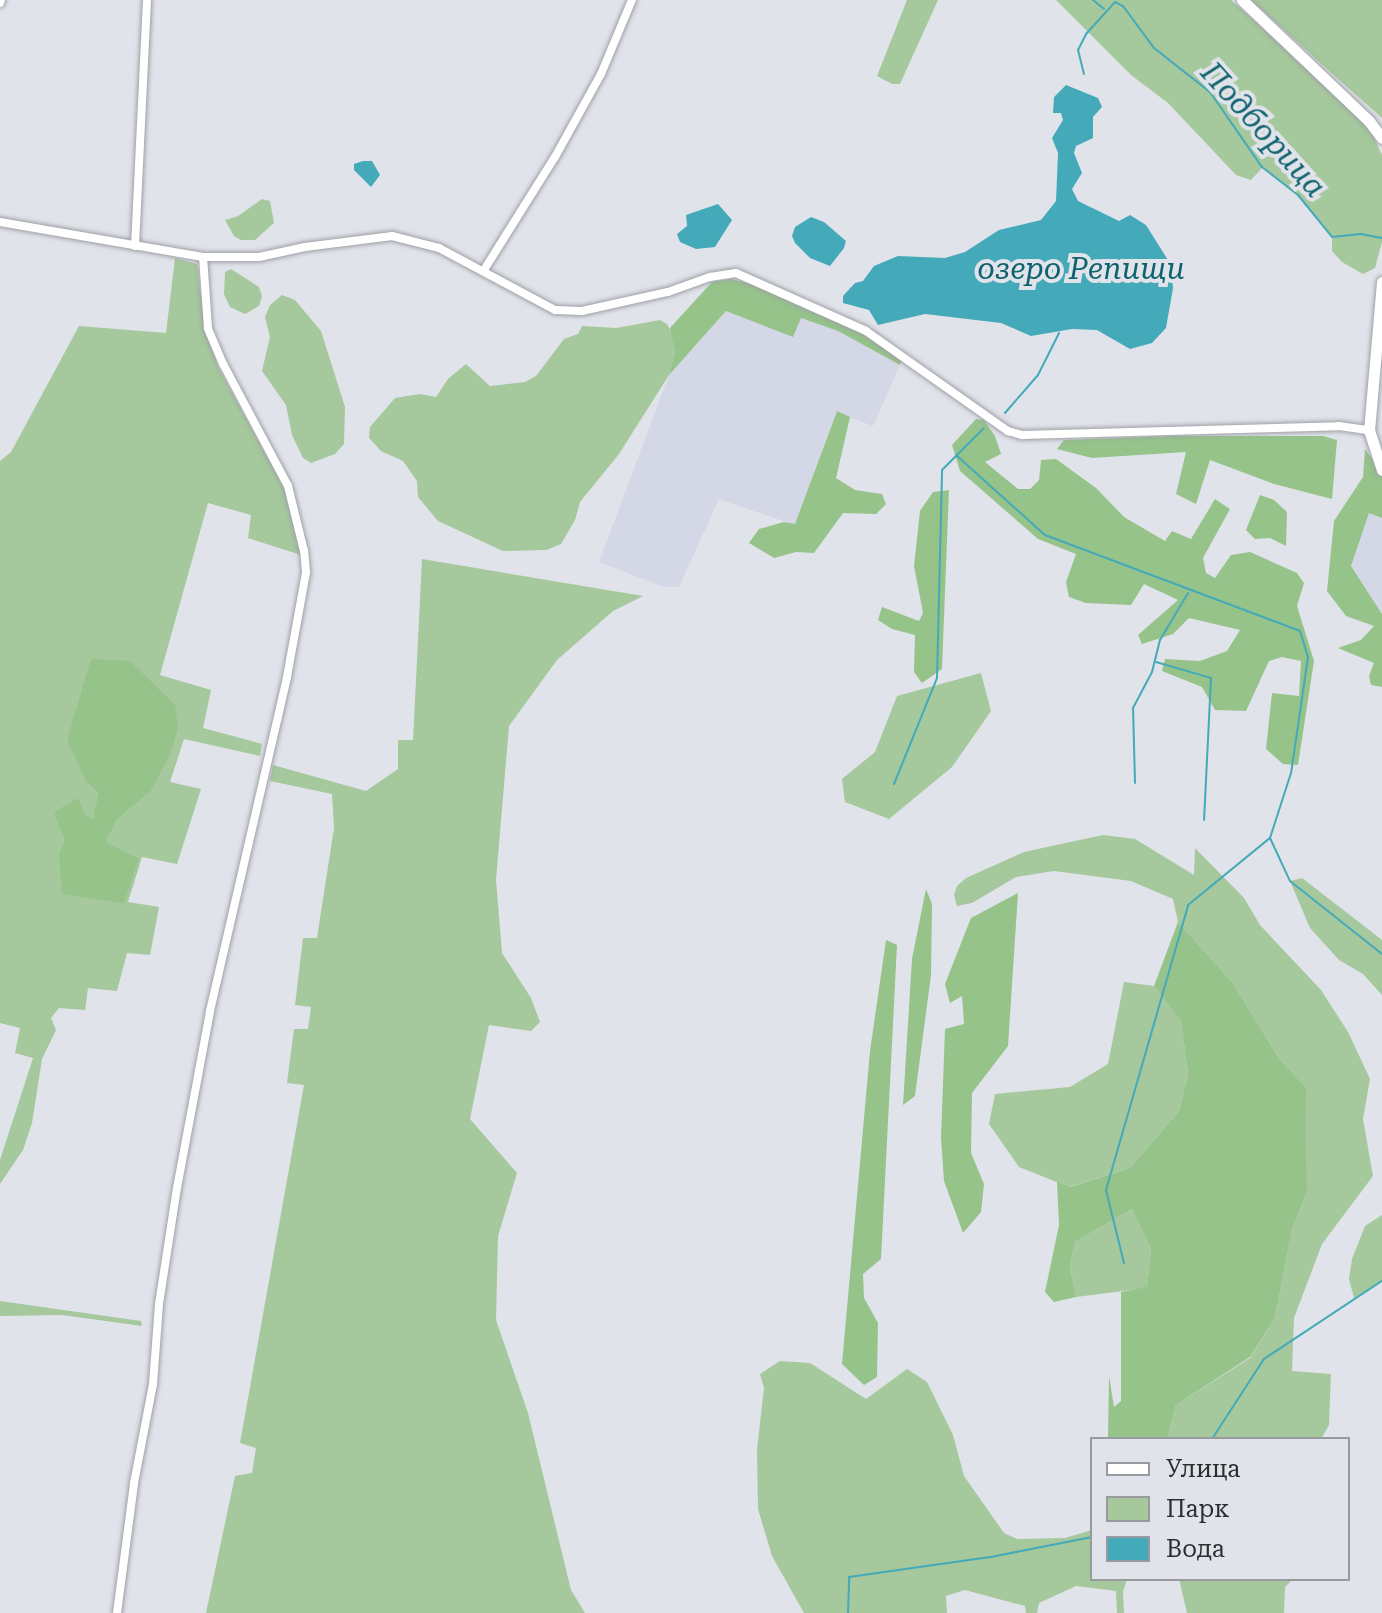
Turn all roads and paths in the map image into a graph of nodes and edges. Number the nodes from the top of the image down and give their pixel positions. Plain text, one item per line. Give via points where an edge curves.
1 (147, 0) edge
2 (632, 0) edge
3 (1242, 0) edge
4 (1382, 138) edge
5 (0, 222) edge
6 (135, 246) junction
7 (203, 257) junction
8 (484, 270) junction
9 (1382, 282) edge
10 (1369, 430) junction
11 (1382, 470) edge
12 (117, 1613) edge

1 - 6 street
2 - 8 street via 601,74
3 - 4 main road
5 - 6 street
6 - 7 street
7 - 8 street via 259,257 392,236 425,243
7 - 12 street via 208,328 288,486 306,572 182,1161
8 - 10 street via 555,310 582,311 736,273 866,331 1008,431 1022,435 1339,426
9 - 10 main road
10 - 11 main road

